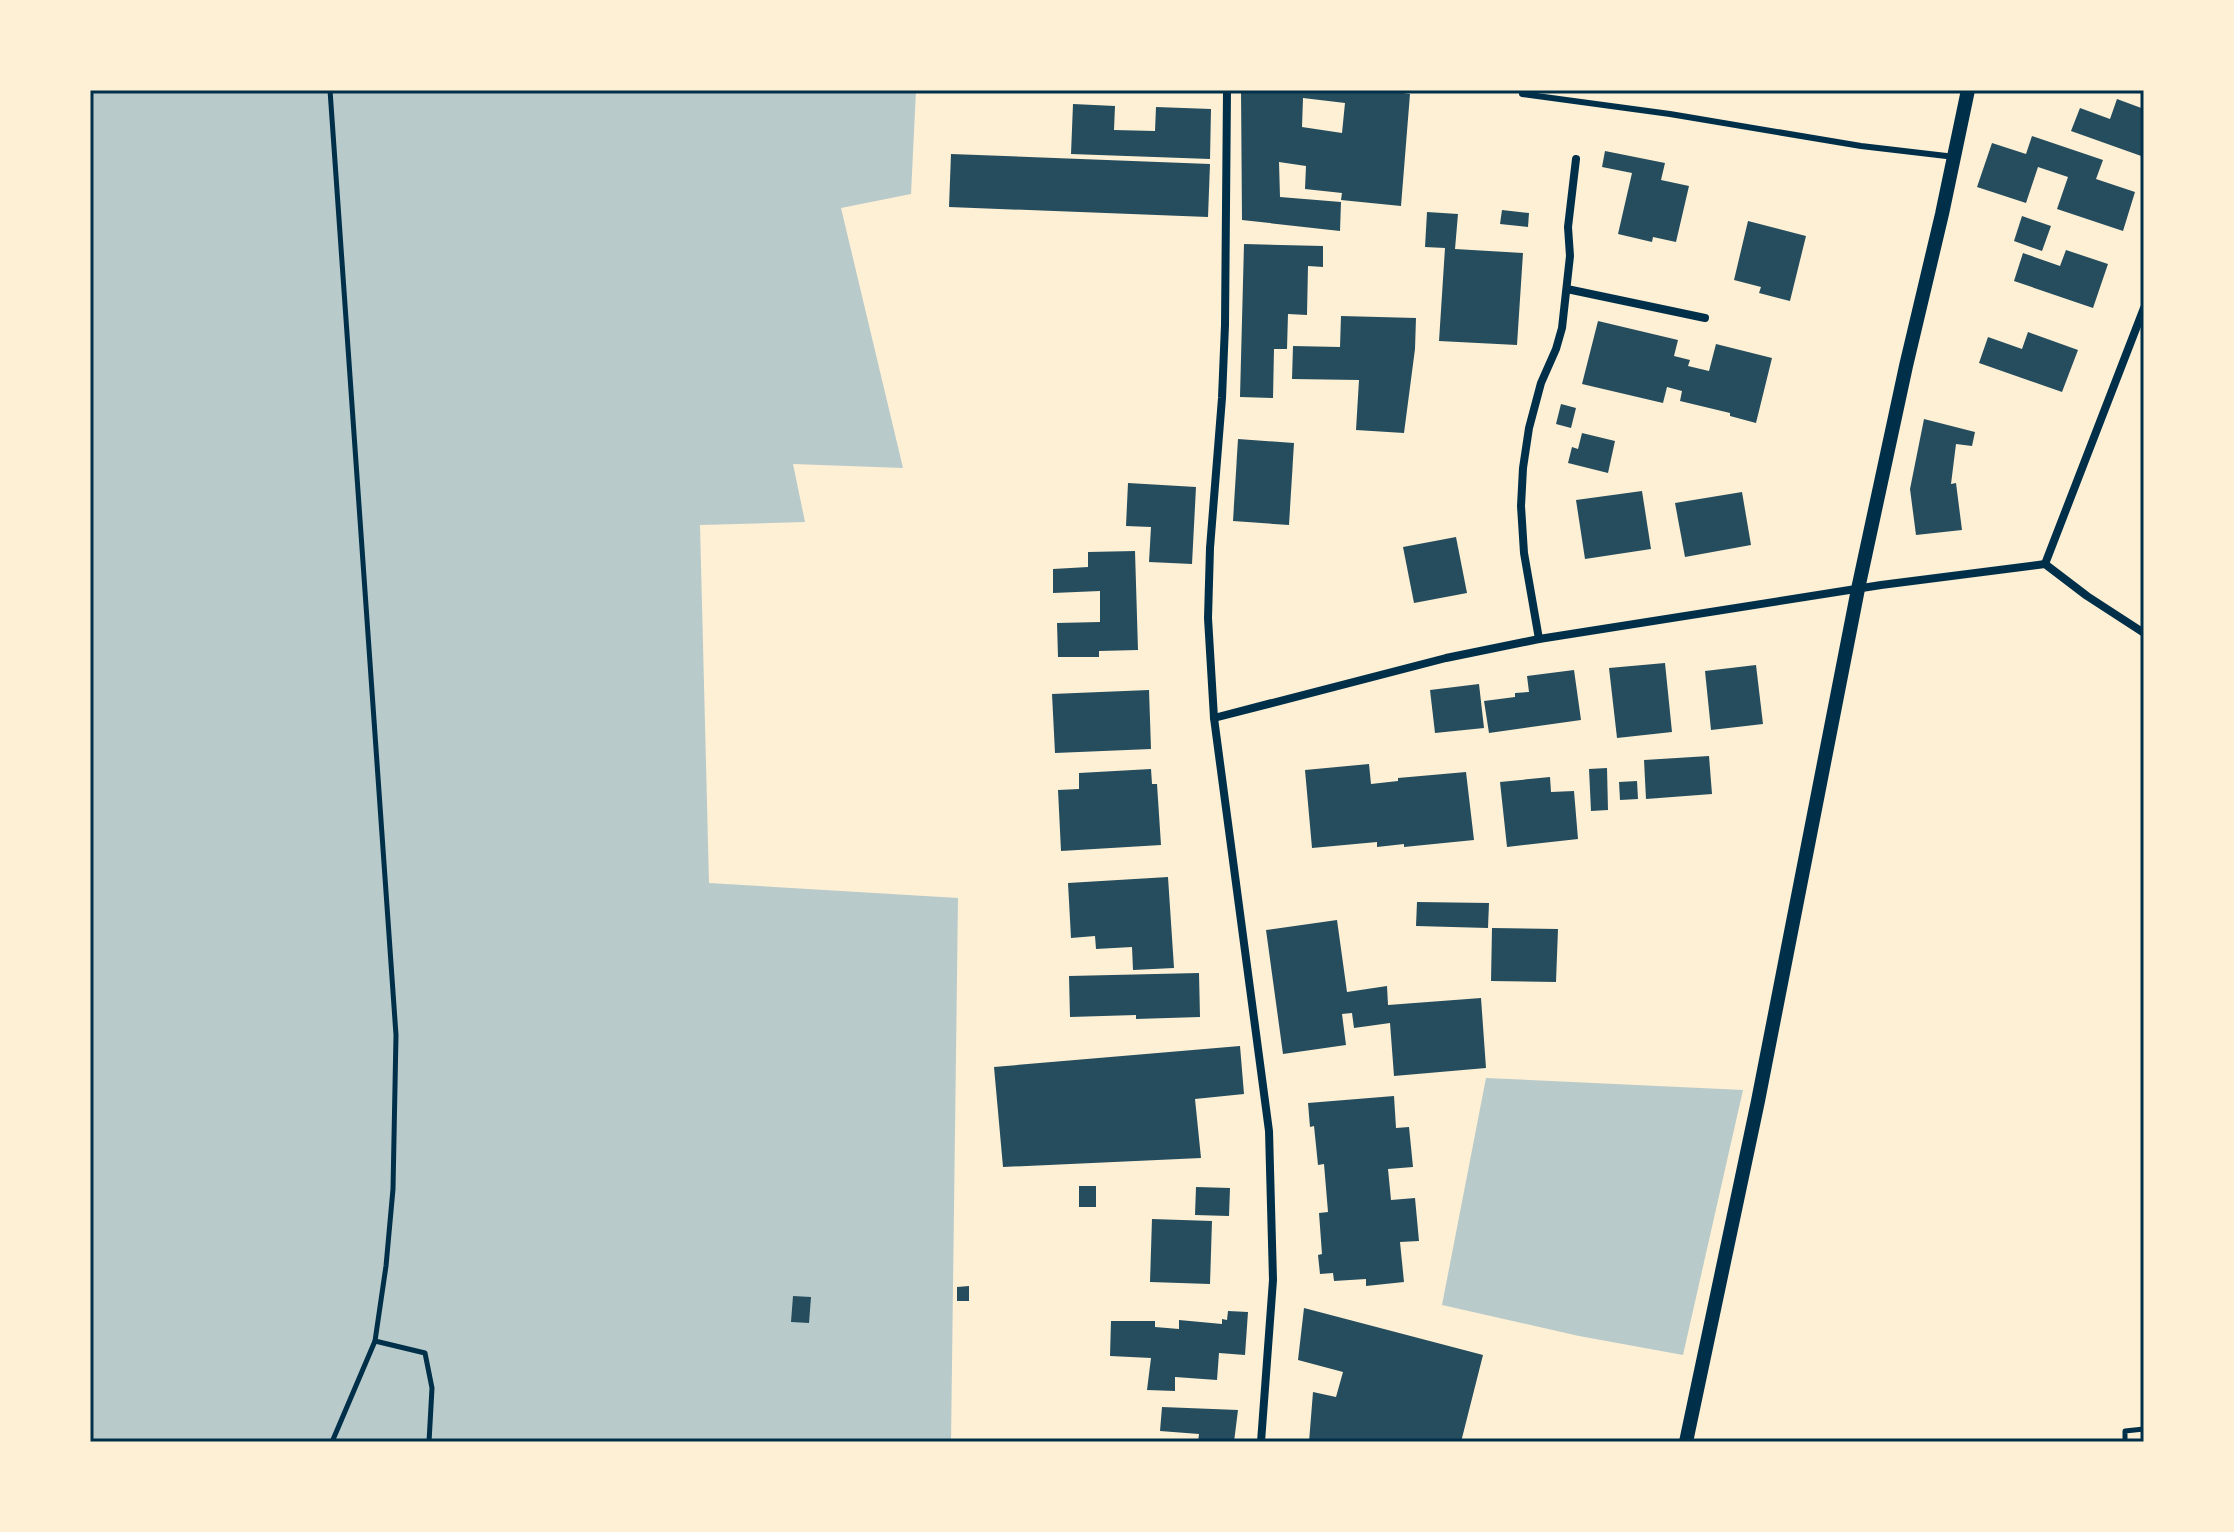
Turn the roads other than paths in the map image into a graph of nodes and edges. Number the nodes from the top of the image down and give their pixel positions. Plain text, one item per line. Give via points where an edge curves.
1 (1227, 90) edge
2 (1968, 90) edge
3 (1522, 94) dead end
4 (1955, 157) junction
5 (1576, 159) dead end
6 (1567, 289) junction
7 (2144, 308) edge
8 (1705, 318) dead end
9 (2045, 564) junction
10 (1858, 589) junction
11 (2144, 633) edge
12 (1539, 639) junction
13 (1214, 718) junction
14 (1261, 1442) edge
15 (1686, 1442) edge

1 - 13 street via 1225,325 1209,562
2 - 4 street
3 - 4 lane
4 - 10 street
5 - 6 street
6 - 8 street
6 - 12 street via 1562,328 1541,383 1523,468 1524,553
7 - 9 street
9 - 10 street
9 - 11 street
10 - 12 street
10 - 15 street
12 - 13 street
13 - 14 street via 1269,1131 1273,1280

